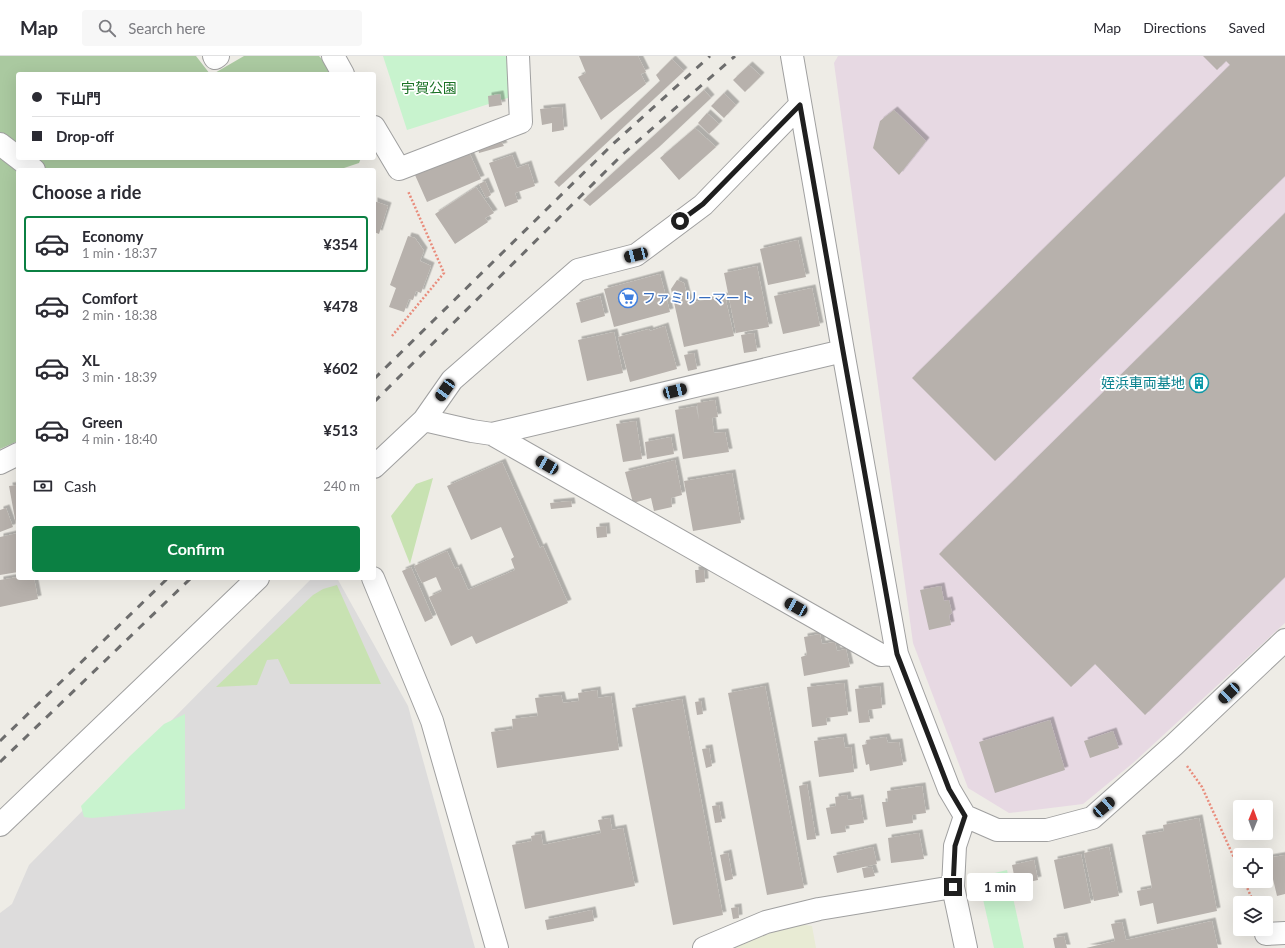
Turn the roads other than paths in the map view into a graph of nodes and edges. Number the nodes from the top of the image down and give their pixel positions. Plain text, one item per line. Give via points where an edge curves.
1 (214, 56) edge
2 (218, 56) edge
3 (333, 56) edge
4 (518, 56) edge
5 (792, 56) edge
6 (342, 72) edge
7 (800, 105) junction
8 (376, 130) edge
9 (0, 144) edge
10 (16, 156) edge
11 (21, 160) edge
12 (31, 168) edge
13 (843, 351) junction
14 (424, 420) junction
15 (492, 434) junction
16 (16, 455) edge
17 (0, 463) edge
18 (376, 466) edge
19 (256, 580) edge
20 (374, 580) edge
21 (1285, 640) edge
22 (897, 654) junction
23 (965, 816) junction
24 (0, 825) edge
25 (953, 887) junction
26 (497, 948) edge
27 (704, 948) edge
28 (966, 948) edge

1 - 2 street
3 - 6 street
4 - 8 street via 521,122 399,169
5 - 7 street
7 - 13 street
7 - 14 street via 703,204 636,255 578,270 452,380
9 - 10 street
11 - 12 street
13 - 15 street
13 - 22 street
14 - 15 street
14 - 18 street
15 - 22 street via 881,655
16 - 17 street
19 - 24 street
20 - 26 street via 432,721
21 - 23 street via 1092,818 1047,830 997,830
22 - 23 street via 949,789
23 - 25 street via 955,846
25 - 27 street via 811,910 766,922
25 - 28 street

